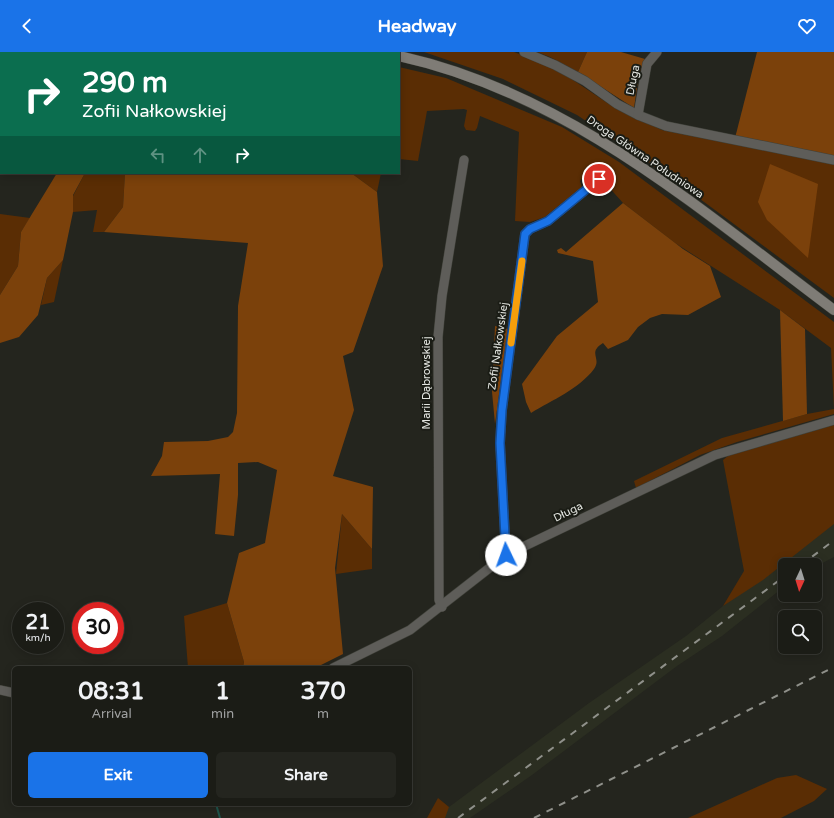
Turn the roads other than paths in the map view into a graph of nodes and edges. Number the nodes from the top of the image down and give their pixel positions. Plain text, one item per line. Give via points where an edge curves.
1 (524, 52) edge
2 (657, 52) edge
3 (400, 56) edge
4 (638, 115) junction
5 (464, 160) dead end
6 (834, 160) edge
7 (599, 179) dead end
8 (834, 310) edge
9 (834, 420) edge
10 (506, 555) junction
11 (442, 607) junction
12 (337, 666) edge
13 (0, 690) edge
14 (12, 693) edge

1 - 4 street via 585,81 616,104
2 - 4 street, Długa via 647,64
3 - 8 main road, Droga Główna Południowa via 436,64 486,82 576,124 660,180
4 - 6 street via 666,126
5 - 11 street, Marii Dąbrowskiej via 442,296 438,337 439,600
7 - 10 street, Zofii Nałkowskiej via 548,221 525,234 500,437
9 - 10 street, Długa via 715,455
10 - 11 street, Długa
11 - 12 street, Długa via 410,630
13 - 14 street

